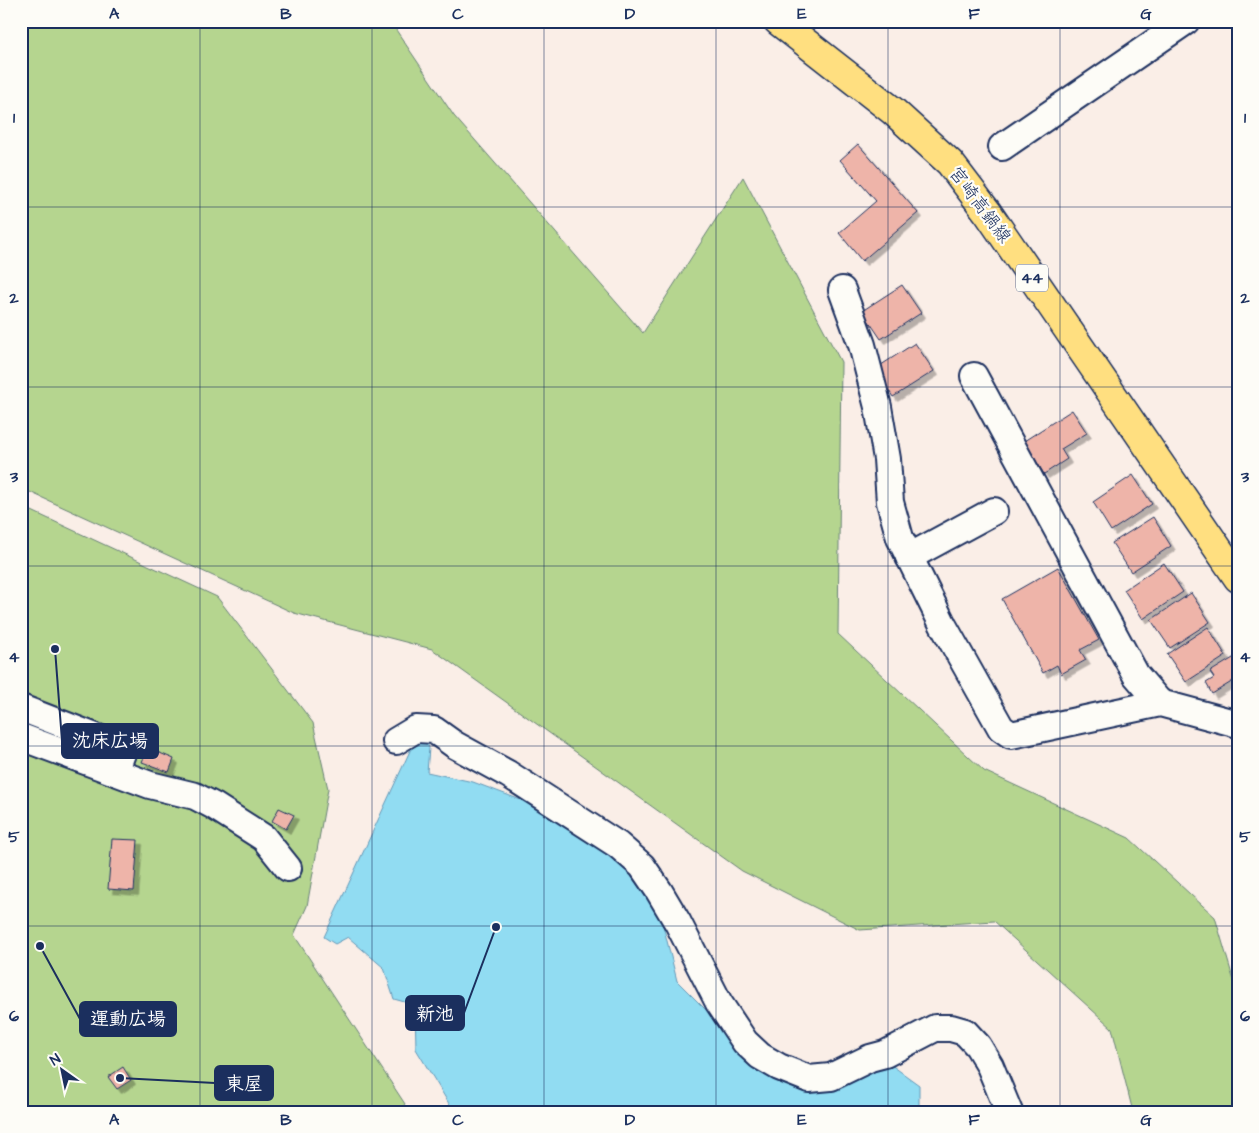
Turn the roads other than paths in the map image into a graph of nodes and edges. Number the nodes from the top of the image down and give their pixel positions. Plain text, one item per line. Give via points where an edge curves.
1 (778, 21) edge
2 (1186, 21) edge
3 (1002, 146) dead end
4 (842, 290) dead end
5 (974, 376) dead end
6 (994, 510) dead end
7 (909, 557) junction
8 (1238, 578) edge
9 (1160, 704) junction
10 (21, 708) edge
11 (1238, 724) edge
12 (21, 737) edge
13 (396, 742) dead end
14 (115, 772) junction
15 (288, 868) dead end
16 (1009, 1112) edge

1 - 8 main road, 宮崎高鍋線 / 44 via 893,110 950,163 988,213
2 - 3 street
4 - 7 street via 862,345 878,407 890,502
5 - 9 street via 1136,675
6 - 7 street
7 - 9 street via 1001,728 1011,735
9 - 11 street
10 - 14 street via 124,748
12 - 14 street
13 - 16 street via 416,729 434,730 508,774 618,846 642,866 678,923 719,1003 745,1042 779,1068 809,1079 831,1077 935,1028 951,1028 965,1032 978,1046
14 - 15 street via 195,796 214,806 264,838

